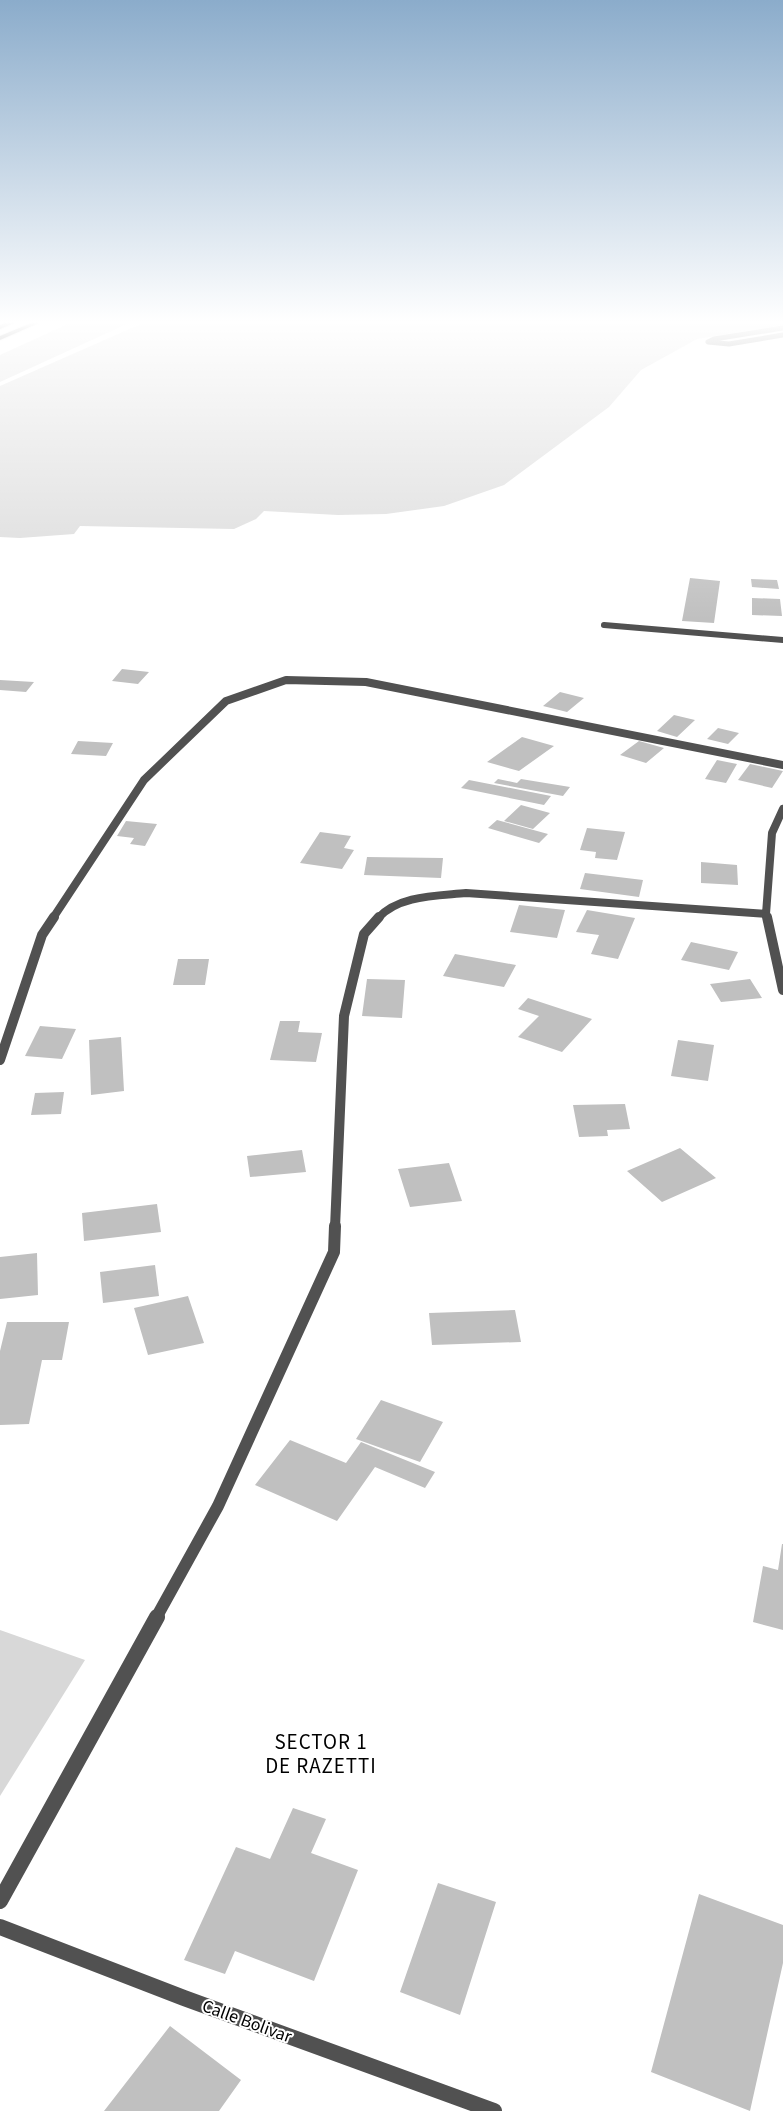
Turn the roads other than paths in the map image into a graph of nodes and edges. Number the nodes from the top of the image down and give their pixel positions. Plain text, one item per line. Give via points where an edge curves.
1 (604, 625) dead end
2 (783, 640) edge
3 (783, 765) edge
4 (783, 809) edge
5 (766, 914) junction
6 (783, 990) edge
7 (0, 1060) edge
8 (0, 1901) edge
9 (0, 1927) edge
10 (494, 2111) edge

1 - 2 street
3 - 7 street via 366,682 286,680 226,701 144,780 42,934
4 - 5 street via 772,833
5 - 6 street
5 - 8 street via 466,893 420,897 386,909 364,934 344,1016 334,1252 218,1506
9 - 10 street, Calle Bolivar

